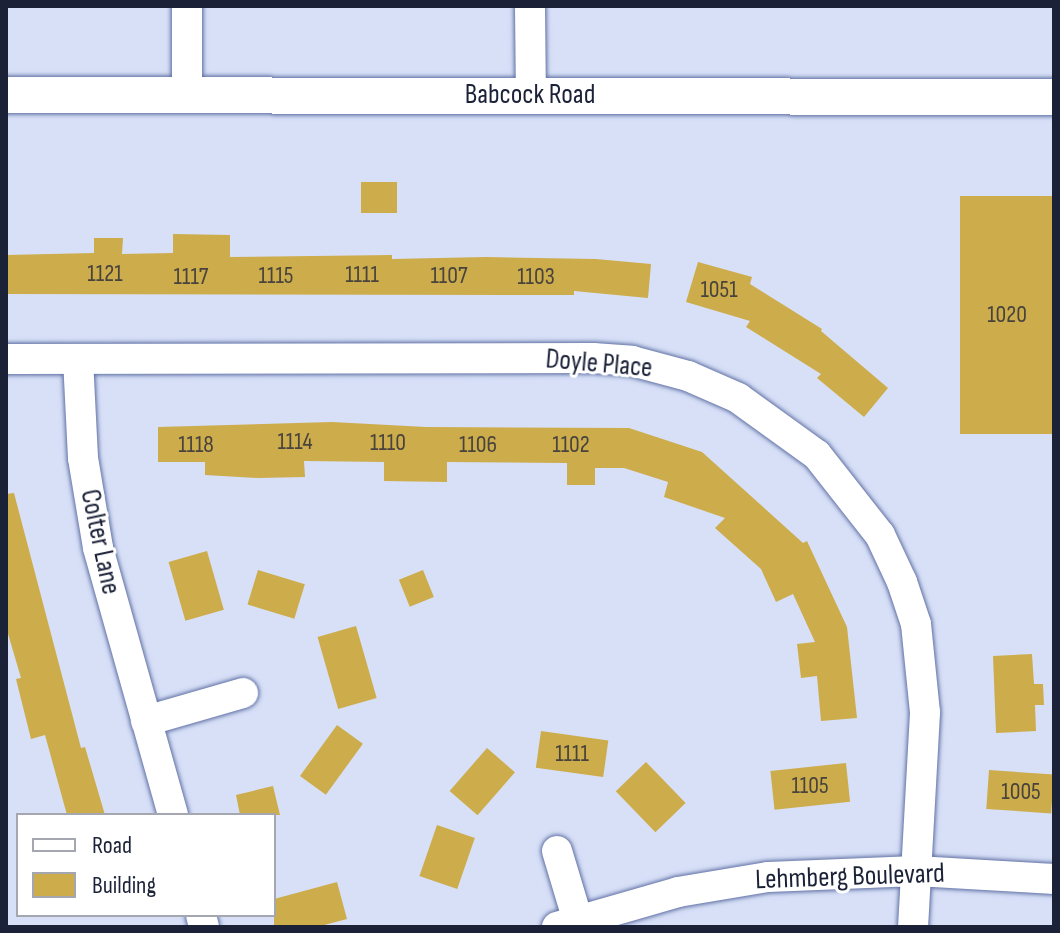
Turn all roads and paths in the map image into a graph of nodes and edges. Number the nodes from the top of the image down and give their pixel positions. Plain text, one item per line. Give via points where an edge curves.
1 (187, 6) edge
2 (530, 6) edge
3 (6, 95) edge
4 (187, 95) junction
5 (531, 95) junction
6 (1054, 97) edge
7 (6, 359) edge
8 (78, 359) junction
9 (243, 693) dead end
10 (146, 721) junction
11 (172, 813) edge
12 (557, 851) dead end
13 (916, 871) junction
14 (1054, 879) edge
15 (567, 924) edge
16 (913, 927) edge

1 - 4 street
2 - 5 street
3 - 4 street, Babcock Road
4 - 5 street, Babcock Road
5 - 6 street, Babcock Road
7 - 8 street, Doyle Place
8 - 10 street, Colter Lane via 91,509
8 - 13 street, Doyle Place via 593,358 632,361 688,376 738,398 817,455 880,535 902,582 916,624 925,713
9 - 10 street
10 - 11 street, Colter Lane
12 - 15 street
13 - 14 street, Lehmberg Boulevard
13 - 15 street, Lehmberg Boulevard via 754,879 678,892
13 - 16 street, Doyle Place

